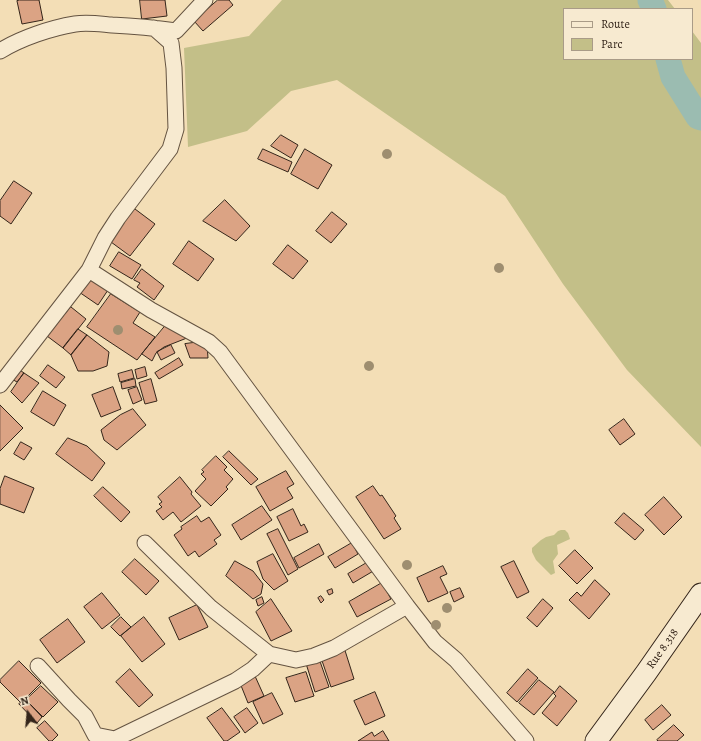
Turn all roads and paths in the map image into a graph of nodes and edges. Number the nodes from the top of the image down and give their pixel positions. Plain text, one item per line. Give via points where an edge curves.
1 (205, 0) edge
2 (154, 28) junction
3 (0, 51) edge
4 (89, 270) junction
5 (0, 385) edge
6 (145, 543) dead end
7 (701, 594) edge
8 (407, 606) junction
9 (269, 654) junction
10 (38, 666) dead end
11 (526, 741) edge
12 (596, 741) edge

1 - 2 street via 176,31
2 - 3 street via 76,24 31,35
2 - 4 street via 171,43 176,129 170,149 118,218
4 - 5 street
4 - 8 street via 151,310 210,342 220,352
6 - 9 street via 211,608
7 - 12 main road, Rue 8.318
8 - 9 street via 334,648 314,656 296,660
8 - 11 street via 435,642 456,660
9 - 10 street via 254,669 235,681 115,739 95,735 85,716

